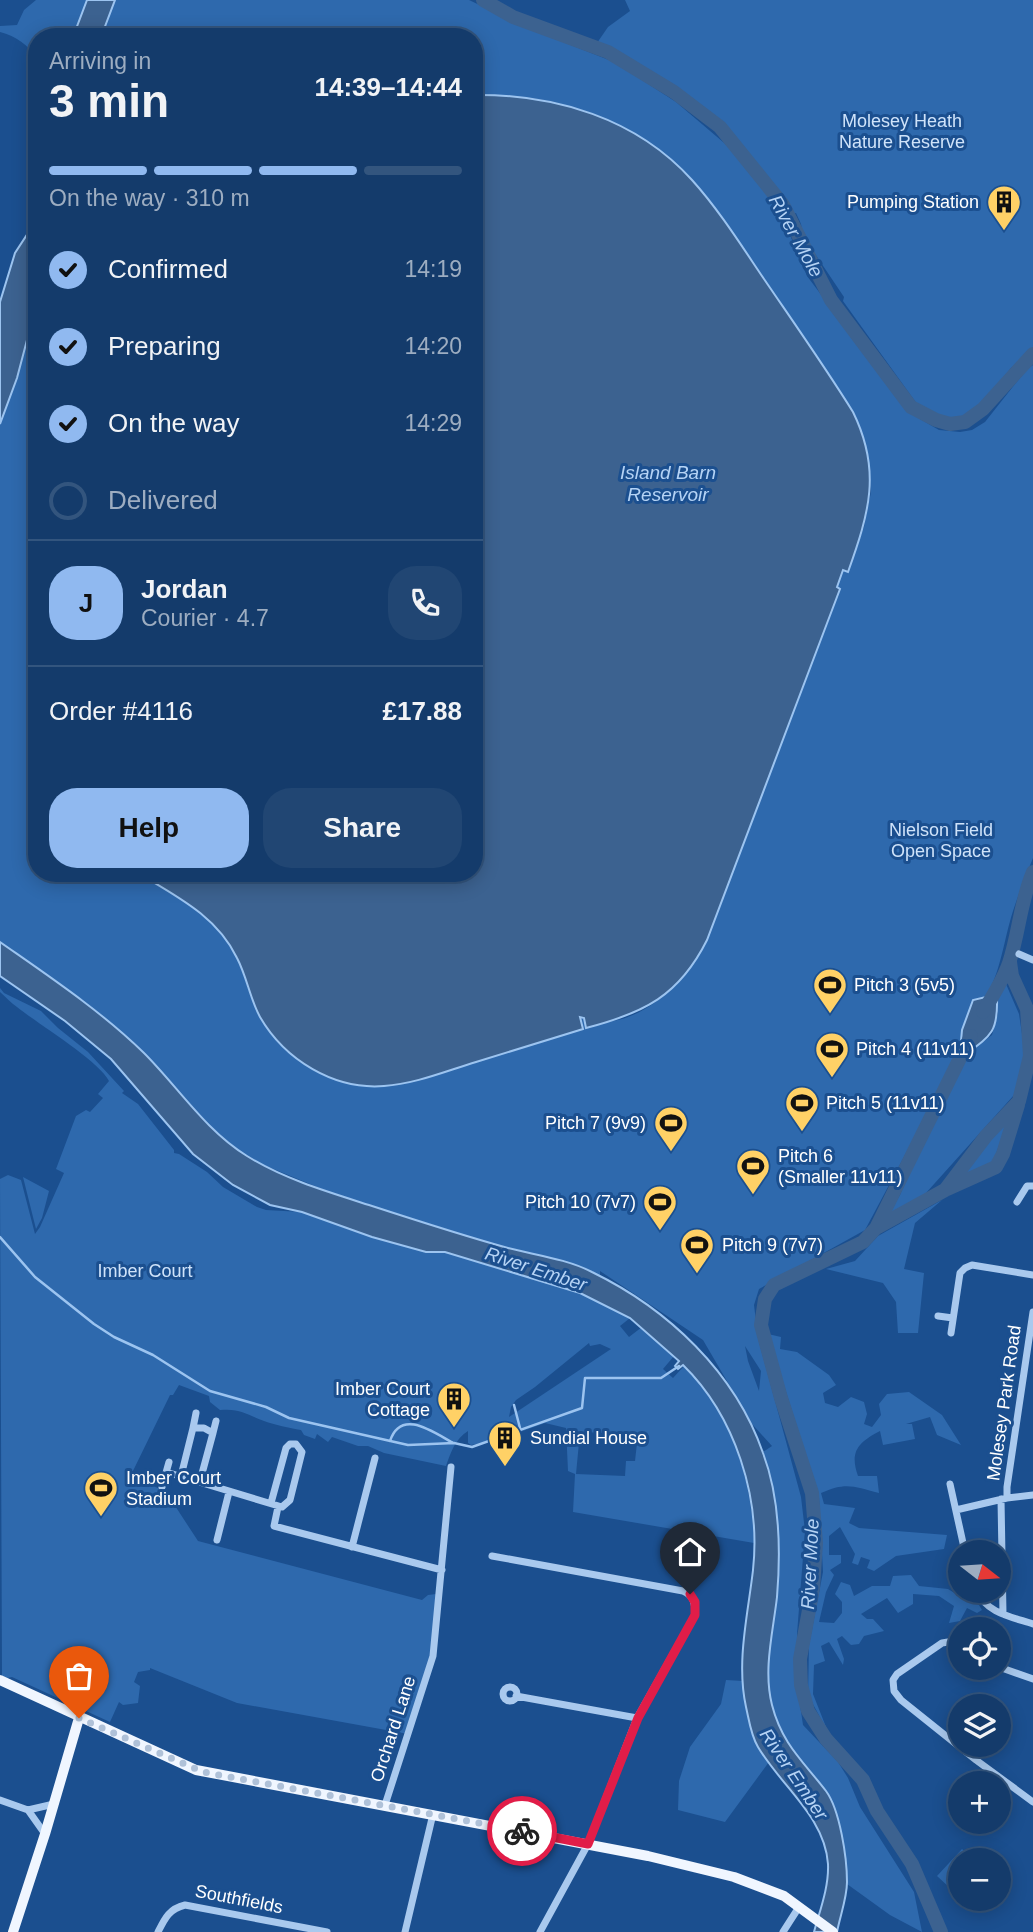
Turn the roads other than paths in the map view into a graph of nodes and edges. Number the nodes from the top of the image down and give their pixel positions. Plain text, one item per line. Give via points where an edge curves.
1 (1019, 954) dead end
2 (1033, 960) edge
3 (1033, 1186) edge
4 (1017, 1202) dead end
5 (1033, 1275) edge
6 (1033, 1312) edge
7 (938, 1316) dead end
8 (953, 1318) junction
9 (951, 1333) dead end
10 (196, 1413) dead end
11 (216, 1421) dead end
12 (193, 1428) junction
13 (213, 1433) junction
14 (376, 1458) dead end
15 (169, 1462) dead end
16 (451, 1467) dead end
17 (166, 1472) junction
18 (181, 1476) junction
19 (200, 1481) junction
20 (950, 1485) dead end
21 (162, 1487) dead end
22 (229, 1492) junction
23 (1033, 1495) edge
24 (1004, 1498) junction
25 (275, 1505) junction
26 (956, 1510) junction
27 (217, 1540) dead end
28 (962, 1540) edge
29 (352, 1547) junction
30 (492, 1556) dead end
31 (442, 1570) junction
32 (984, 1603) edge
33 (1003, 1614) junction
34 (1033, 1624) edge
35 (948, 1642) edge
36 (1011, 1671) edge
37 (1033, 1679) edge
38 (0, 1680) edge
39 (516, 1696) dead end
40 (79, 1718) junction
41 (638, 1718) junction
42 (0, 1800) edge
43 (1033, 1802) edge
44 (54, 1804) junction
45 (385, 1805) junction
46 (28, 1810) junction
47 (433, 1814) junction
48 (45, 1834) junction
49 (588, 1844) junction
50 (799, 1907) junction
51 (13, 1932) edge
52 (158, 1932) edge
53 (327, 1932) edge
54 (405, 1932) edge
55 (540, 1932) edge
56 (783, 1932) edge
57 (833, 1932) edge

1 - 2 street
3 - 4 street via 1027,1186
5 - 8 street via 972,1265 965,1268 960,1273
6 - 24 street, Molesey Park Road
7 - 8 street
8 - 9 street
10 - 12 street
11 - 13 street
12 - 13 street
12 - 18 street
13 - 19 street
14 - 29 street
15 - 17 street
16 - 31 street, Orchard Lane
17 - 18 street
17 - 21 street
18 - 19 street
19 - 22 street
20 - 26 street
22 - 25 street
22 - 27 street
23 - 24 street
24 - 26 street
24 - 33 street, Molesey Park Road
25 - 25 street via 286,1448 296,1444 302,1452 290,1500 282,1507
25 - 29 street via 274,1526
26 - 28 street
29 - 31 street
30 - 41 street via 690,1594 695,1615
31 - 45 street, Orchard Lane via 433,1656
32 - 33 street
33 - 34 street
35 - 43 street via 897,1674 892,1680 894,1691
36 - 37 street
38 - 40 main road
39 - 41 street
40 - 44 main road
40 - 45 main road via 196,1770
41 - 49 street
42 - 46 street
44 - 46 street
44 - 48 main road
45 - 47 main road, Orchard Lane
46 - 48 street
47 - 49 main road, Orchard Lane
47 - 54 street
48 - 51 main road
49 - 50 main road, Orchard Lane via 741,1879 774,1890
49 - 55 street
50 - 56 street
50 - 57 main road, Orchard Lane
52 - 53 street, Southfields via 166,1914 185,1905

